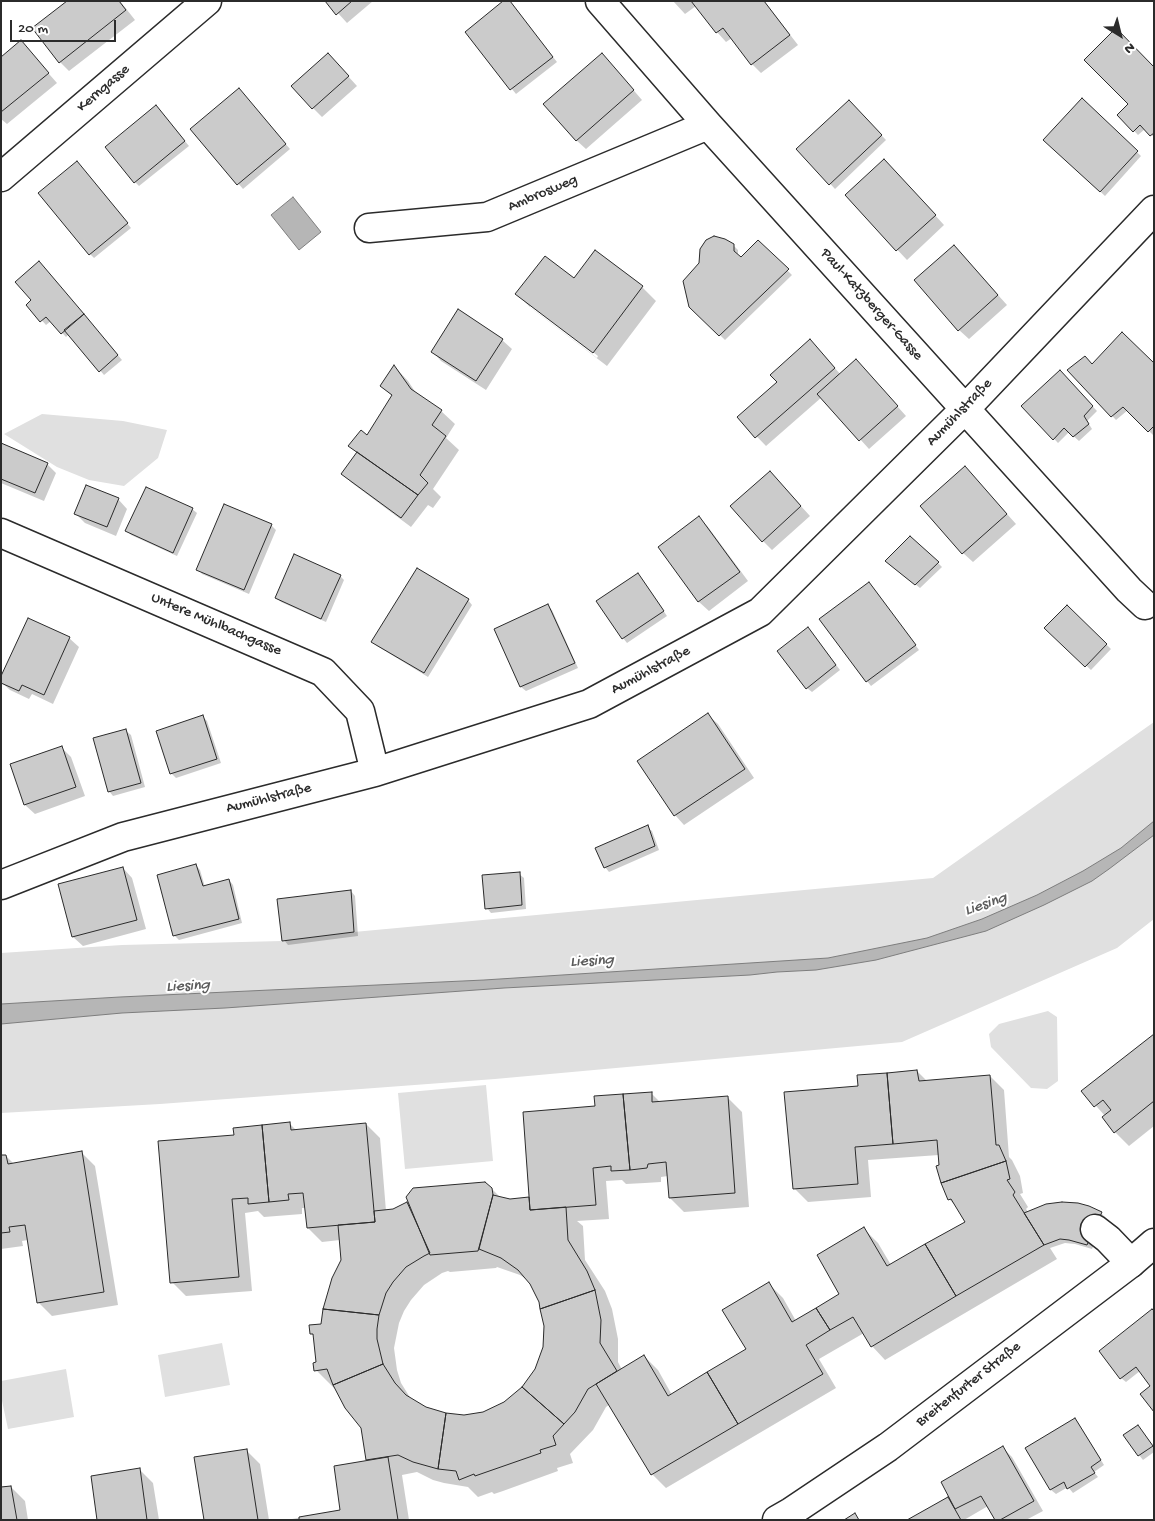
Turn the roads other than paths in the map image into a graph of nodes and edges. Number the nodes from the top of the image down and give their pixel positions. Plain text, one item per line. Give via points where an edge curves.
1 (207, 1) edge
2 (600, 1) edge
3 (708, 125) junction
4 (1, 177) edge
5 (1154, 210) edge
6 (369, 228) dead end
7 (965, 409) junction
8 (1, 533) edge
9 (1145, 605) dead end
10 (375, 772) junction
11 (1, 885) edge
12 (1095, 1229) dead end
13 (1154, 1243) edge
14 (1131, 1263) junction
15 (777, 1520) edge

1 - 4 street, Kerngasse
2 - 3 street, Paul-Katzberger-Gasse
3 - 6 street, Ambrosweg via 487,217
3 - 7 street, Paul-Katzberger-Gasse
5 - 7 street, Aumühlstraße
7 - 9 street, Paul-Katzberger-Gasse
7 - 10 street, Aumühlstraße via 760,612 589,704
8 - 10 street, Untere Mühlbachgasse via 323,672 360,711
10 - 11 street, Aumühlstraße via 123,837
12 - 14 street
13 - 14 street, Breitenfurter Straße
14 - 15 street, Breitenfurter Straße via 888,1447

